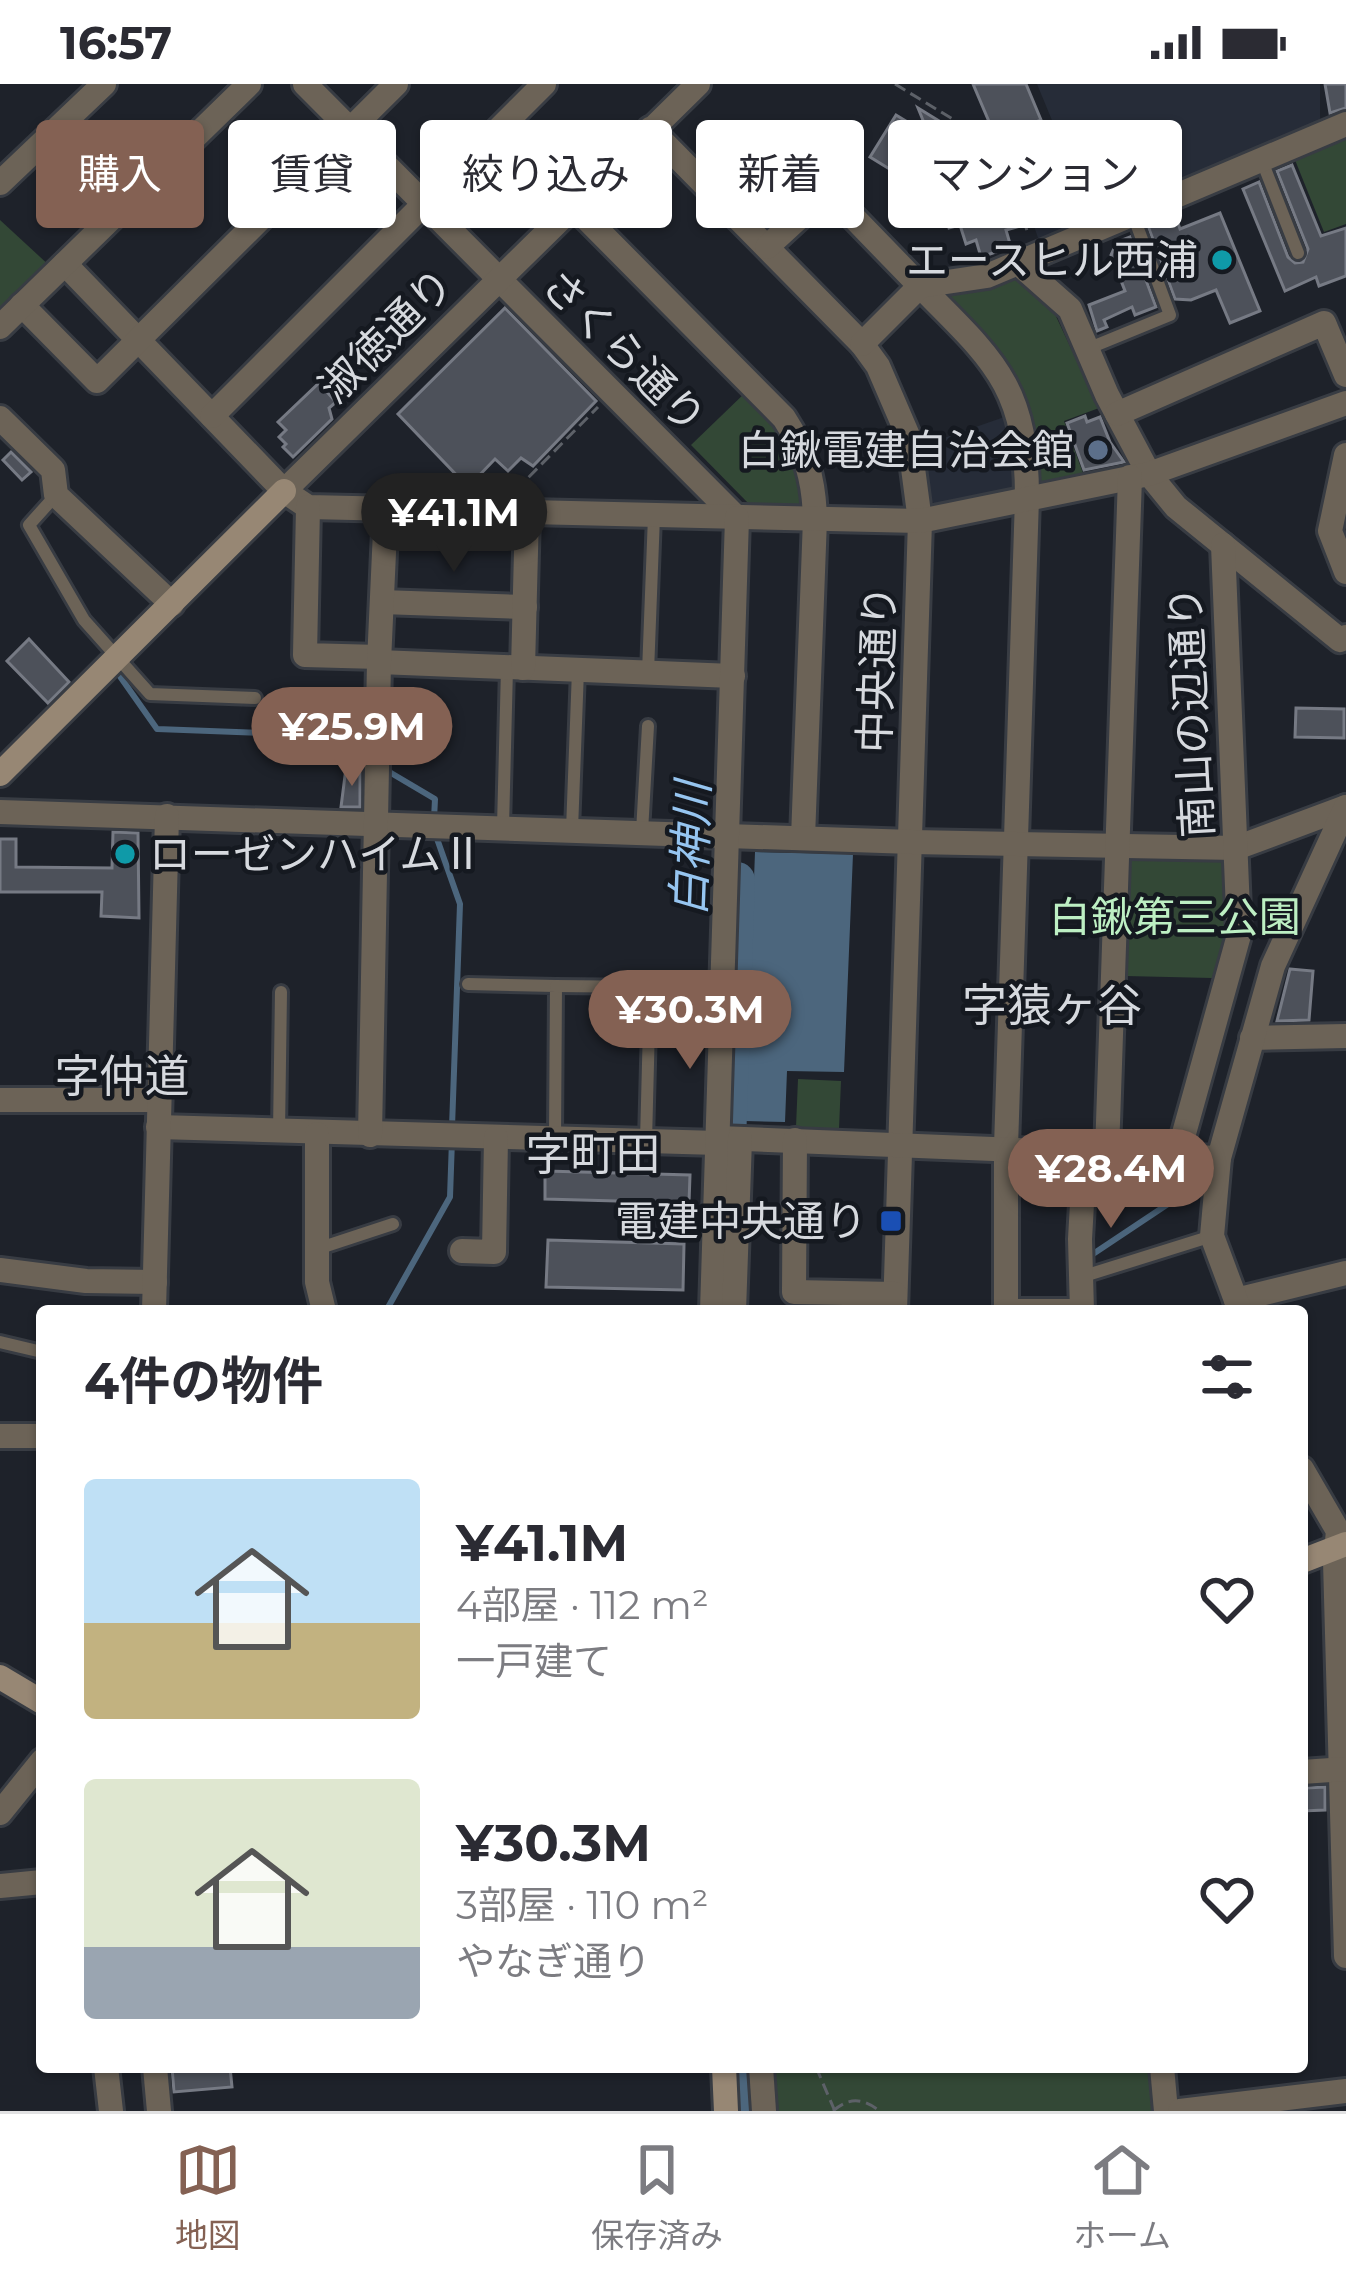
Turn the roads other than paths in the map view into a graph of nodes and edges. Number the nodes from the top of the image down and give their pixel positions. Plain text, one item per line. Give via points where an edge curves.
1 (104, 84) edge
2 (249, 84) edge
3 (305, 84) edge
4 (396, 84) edge
5 (544, 84) edge
6 (698, 84) edge
7 (340, 120) edge
8 (360, 120) edge
9 (507, 120) edge
10 (660, 120) edge
11 (1346, 124) edge
12 (672, 151) edge
13 (1262, 161) junction
14 (396, 176) edge
15 (0, 183) edge
16 (1182, 194) edge
17 (420, 200) edge
18 (420, 206) edge
19 (252, 228) edge
20 (448, 228) edge
21 (550, 228) edge
22 (595, 228) edge
23 (1102, 228) edge
24 (1138, 228) edge
25 (767, 247) junction
26 (1298, 253) dead end
27 (1027, 259) junction
28 (65, 264) junction
29 (498, 279) junction
30 (920, 286) junction
31 (22, 305) junction
32 (0, 326) edge
33 (139, 340) junction
34 (862, 344) junction
35 (1087, 349) junction
36 (1346, 374) edge
37 (1346, 403) edge
38 (1117, 414) junction
39 (212, 416) junction
40 (0, 418) edge
41 (1346, 454) edge
42 (1139, 476) junction
43 (284, 491) junction
44 (56, 495) junction
45 (1027, 498) junction
46 (308, 507) junction
47 (386, 509) junction
48 (527, 513) junction
49 (654, 516) junction
50 (1339, 516) edge
51 (737, 518) junction
52 (815, 519) junction
53 (920, 521) junction
54 (1223, 545) junction
55 (1346, 572) edge
56 (382, 602) junction
57 (172, 604) junction
58 (524, 608) junction
59 (1344, 641) edge
60 (119, 657) junction
61 (379, 659) junction
62 (515, 668) junction
63 (578, 670) junction
64 (648, 673) junction
65 (733, 676) junction
66 (255, 698) dead end
67 (648, 726) dead end
68 (0, 774) edge
69 (1346, 807) edge
70 (0, 812) edge
71 (166, 816) junction
72 (377, 822) junction
73 (503, 827) junction
74 (572, 830) junction
75 (642, 832) junction
76 (736, 836) junction
77 (803, 838) junction
78 (912, 842) junction
79 (1017, 844) junction
80 (1117, 846) junction
81 (1236, 848) junction
82 (468, 983) dead end
83 (556, 986) junction
84 (281, 992) dead end
85 (1346, 1036) edge
86 (1252, 1038) junction
87 (0, 1100) edge
88 (159, 1100) junction
89 (158, 1127) junction
90 (279, 1132) junction
91 (317, 1134) junction
92 (370, 1135) junction
93 (496, 1138) junction
94 (555, 1139) junction
95 (727, 1139) junction
96 (795, 1140) junction
97 (646, 1141) junction
98 (903, 1144) junction
99 (1006, 1148) junction
100 (1096, 1151) junction
101 (1178, 1154) junction
102 (1219, 1158) junction
103 (393, 1224) dead end
104 (1211, 1236) junction
105 (317, 1249) junction
106 (462, 1251) dead end
107 (0, 1270) edge
108 (1346, 1273) edge
109 (1081, 1277) junction
110 (155, 1282) junction
111 (895, 1302) edge
112 (154, 1305) edge
113 (323, 1305) edge
114 (713, 1305) edge
115 (734, 1305) edge
116 (1006, 1305) edge
117 (1082, 1305) edge
118 (1238, 1305) edge
119 (0, 1342) edge
120 (36, 1351) edge
121 (0, 1436) edge
122 (36, 1436) edge
123 (1308, 1479) edge
124 (1341, 1546) edge
125 (1308, 1559) edge
126 (0, 1677) edge
127 (36, 1698) edge
128 (36, 1769) edge
129 (1344, 1769) edge
130 (1308, 1772) edge
131 (0, 1814) edge
132 (36, 1883) edge
133 (0, 1886) edge
134 (1346, 1956) edge
135 (107, 2073) edge
136 (155, 2073) edge
137 (724, 2073) edge
138 (761, 2073) edge
139 (1163, 2073) edge
140 (1346, 2091) edge
141 (111, 2111) edge
142 (159, 2111) edge
143 (727, 2111) edge
144 (764, 2111) edge
145 (1166, 2111) edge
146 (1180, 2111) edge

1 - 15 street
2 - 28 street
3 - 7 street, さくら通り
4 - 8 street
5 - 9 street
6 - 10 street, 淑徳通り
11 - 13 street
12 - 25 street, 中央通り
13 - 16 street
13 - 26 lane
14 - 17 street, さくら通り
18 - 39 street
19 - 33 street
20 - 29 street, さくら通り
21 - 29 street, 淑徳通り
22 - 52 street via 784,418 804,448
23 - 27 street
24 - 35 lane via 1170,314
25 - 30 street via 828,191
25 - 34 street, 中央通り
27 - 30 street
27 - 35 street via 1070,309
28 - 31 street
28 - 33 street
29 - 43 street, 淑徳通り
29 - 51 street, さくら通り
30 - 34 street
30 - 45 street via 981,345 1013,400
31 - 32 street
31 - 33 street via 97,382
33 - 39 street
34 - 53 street, 中央通り via 902,414
35 - 38 street
36 - 38 street via 1324,323
37 - 42 street
38 - 42 street
39 - 43 street
40 - 44 street via 53,470
41 - 50 street
42 - 45 street
42 - 54 street
42 - 80 street
43 - 46 street
43 - 57 street
44 - 57 street
44 - 60 lane via 29,525 84,620
45 - 53 street
45 - 79 street
46 - 47 street
46 - 61 street via 305,656
47 - 48 street
47 - 56 street
48 - 49 street
48 - 58 street
49 - 51 street
49 - 64 lane
50 - 55 street via 1330,531
51 - 52 street
51 - 65 street
52 - 53 street
52 - 77 street
53 - 78 street, 中央通り
54 - 59 street
54 - 81 street, 南山の辺通り
56 - 58 street
56 - 61 street
57 - 60 street
58 - 62 street
60 - 66 lane via 150,694
60 - 68 street
61 - 62 street
61 - 72 street
62 - 63 street
62 - 73 lane
63 - 64 street
63 - 74 lane
64 - 65 street
65 - 76 street
67 - 75 lane
69 - 81 street
69 - 86 street via 1273,967
70 - 71 street
71 - 72 street
71 - 88 street
72 - 73 street
72 - 92 street
73 - 74 street
74 - 75 street
75 - 76 street
76 - 77 street
76 - 95 street
77 - 78 street
78 - 79 street
78 - 98 street, 中央通り
79 - 80 street
79 - 99 street
80 - 81 street
80 - 100 street
81 - 101 street, 南山の辺通り via 1239,934
82 - 83 lane
83 - 94 lane
83 - 97 lane via 650,987
84 - 90 lane
85 - 86 street
86 - 102 street
87 - 88 street
88 - 89 street
89 - 90 street
89 - 110 street
90 - 91 street
91 - 92 street
91 - 105 street
92 - 93 street
93 - 94 street
93 - 106 street via 494,1252
94 - 97 street
95 - 96 street
95 - 97 street
95 - 114 street
95 - 115 street
96 - 98 street
96 - 111 street via 794,1292
98 - 99 street
98 - 111 street, 中央通り
99 - 100 street
99 - 116 street
100 - 101 street
100 - 109 street
101 - 102 street
102 - 104 street
103 - 105 lane
104 - 109 lane
104 - 118 street
105 - 113 street
107 - 110 street
108 - 118 street
109 - 117 street
110 - 112 street
119 - 120 lane
121 - 122 street
123 - 124 street
124 - 125 street
124 - 129 street
126 - 127 street
128 - 131 street
129 - 130 street
129 - 134 street
132 - 133 street
135 - 141 street
136 - 142 street
137 - 143 street
138 - 144 street
139 - 145 street
140 - 146 street

